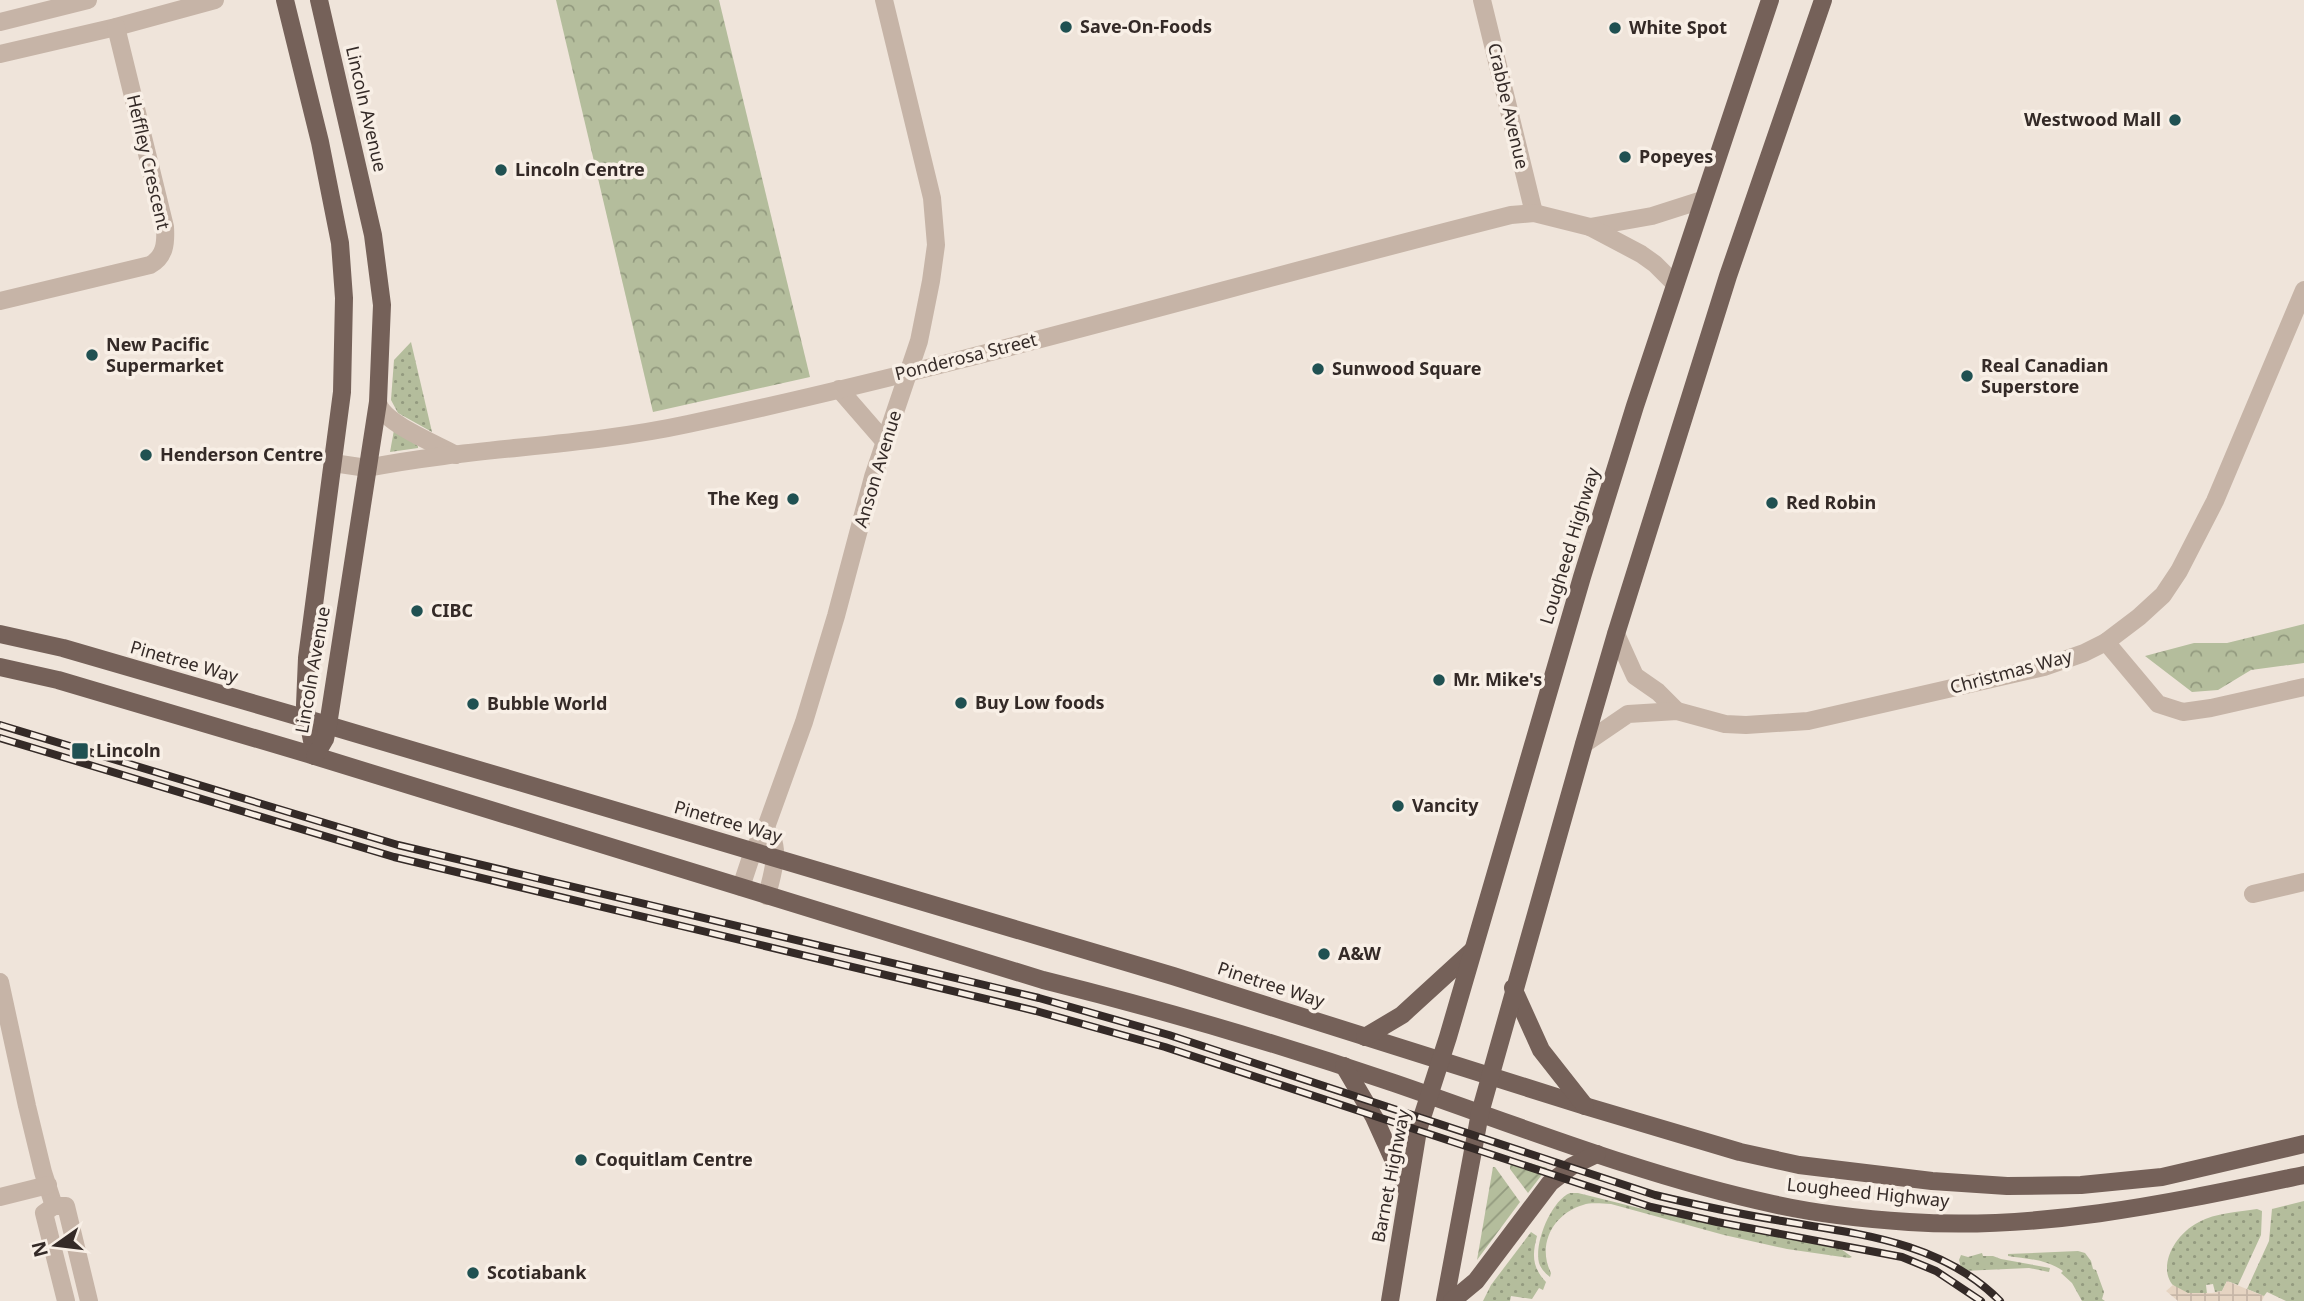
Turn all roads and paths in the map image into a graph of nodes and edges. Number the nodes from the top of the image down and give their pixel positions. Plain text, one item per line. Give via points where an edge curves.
1 (88, 0) edge
2 (215, 0) edge
3 (285, 0) edge
4 (319, 0) edge
5 (884, 0) edge
6 (1482, 0) edge
7 (1770, 0) edge
8 (1824, 0) edge
9 (0, 22) edge
10 (116, 27) junction
11 (0, 54) edge
12 (1702, 200) junction
13 (1534, 213) junction
14 (1590, 227) junction
15 (1675, 284) junction
16 (2304, 290) edge
17 (0, 301) edge
18 (908, 373) junction
19 (839, 389) junction
20 (378, 402) junction
21 (885, 442) junction
22 (456, 455) junction
23 (332, 463) junction
24 (367, 468) junction
25 (0, 634) edge
26 (1616, 634) junction
27 (2106, 642) junction
28 (0, 667) edge
29 (2304, 687) edge
30 (1677, 711) junction
31 (307, 719) junction
32 (328, 725) junction
33 (1584, 744) junction
34 (315, 757) junction
35 (765, 830) junction
36 (753, 851) junction
37 (774, 857) junction
38 (2304, 882) edge
39 (741, 887) junction
40 (2253, 894) dead end
41 (767, 895) junction
42 (1472, 951) junction
43 (0, 982) edge
44 (1513, 988) junction
45 (1365, 1037) junction
46 (1441, 1062) junction
47 (1344, 1066) junction
48 (1489, 1076) junction
49 (1429, 1096) junction
50 (1585, 1106) junction
51 (1479, 1113) junction
52 (2304, 1144) edge
53 (1597, 1154) junction
54 (2304, 1175) edge
55 (48, 1185) junction
56 (1407, 1190) junction
57 (0, 1197) edge
58 (54, 1206) junction
59 (65, 1301) edge
60 (89, 1301) edge
61 (1390, 1301) edge
62 (1446, 1301) edge
63 (1452, 1301) edge

1 - 9 street
2 - 10 street
3 - 23 main road, Lincoln Avenue via 320,142 342,262 344,369
4 - 20 main road, Lincoln Avenue via 377,260 382,315
5 - 18 street, Anson Avenue via 935,224 931,281
6 - 13 street, Crabbe Avenue
7 - 12 main road, Lougheed Highway
8 - 26 main road via 1728,276
10 - 11 street
10 - 17 street, Heffley Crescent via 166,237 163,251 150,264
12 - 14 street, Ponderosa Street via 1652,216
12 - 15 main road, Lougheed Highway
13 - 14 street, Ponderosa Street
13 - 18 street, Ponderosa Street via 1511,215
14 - 15 street, Ponderosa Street via 1641,254
15 - 42 main road, Lougheed Highway via 1582,577
16 - 27 street, Christmas Way via 2193,547 2163,595
18 - 19 street, Ponderosa Street
18 - 21 street, Anson Avenue
19 - 21 street
19 - 22 street, Ponderosa Street via 641,433
20 - 22 street via 390,419
20 - 24 main road, Lincoln Avenue
21 - 35 street, Anson Avenue via 804,722
22 - 24 street, Ponderosa Street
23 - 24 street, Ponderosa Street
23 - 31 main road, Lincoln Avenue via 309,639
24 - 32 main road, Lincoln Avenue
25 - 31 main road, Pinetree Way
26 - 30 street, Christmas Way via 1635,676
26 - 33 main road
27 - 29 street via 2158,704 2168,709 2211,708
27 - 30 street, Christmas Way via 2044,667 1808,721 1735,725
28 - 34 main road
30 - 33 street, Christmas Way via 1628,714
31 - 32 main road, Pinetree Way
31 - 34 main road, Lincoln Avenue
32 - 34 main road, Lincoln Avenue
32 - 36 main road, Pinetree Way
33 - 44 main road
34 - 39 main road
35 - 36 street, Anson Avenue
35 - 37 street via 773,839
36 - 37 main road, Pinetree Way
36 - 39 street, Anson Avenue
37 - 41 street
37 - 45 main road, Pinetree Way
38 - 40 street
39 - 41 main road
41 - 47 main road
42 - 45 main road via 1402,1015
42 - 46 main road, Lougheed Highway
43 - 55 street
44 - 48 main road
44 - 50 main road via 1541,1049
45 - 46 main road, Pinetree Way
46 - 48 main road, Lougheed Highway
46 - 49 main road, Barnet Highway
47 - 49 main road
47 - 56 main road via 1374,1117
48 - 50 main road, Lougheed Highway
48 - 51 main road
49 - 51 main road, Lougheed Highway
49 - 56 main road, Barnet Highway
50 - 52 main road, Lougheed Highway via 1799,1166 2007,1186 2151,1178
51 - 53 main road, Lougheed Highway
51 - 62 main road
53 - 54 main road, Lougheed Highway via 1773,1204 1827,1214 1944,1223 2097,1214
53 - 63 main road via 1550,1183 1476,1281
55 - 57 street
55 - 58 street
56 - 61 main road, Barnet Highway
58 - 59 street via 44,1213
58 - 60 street via 66,1206

